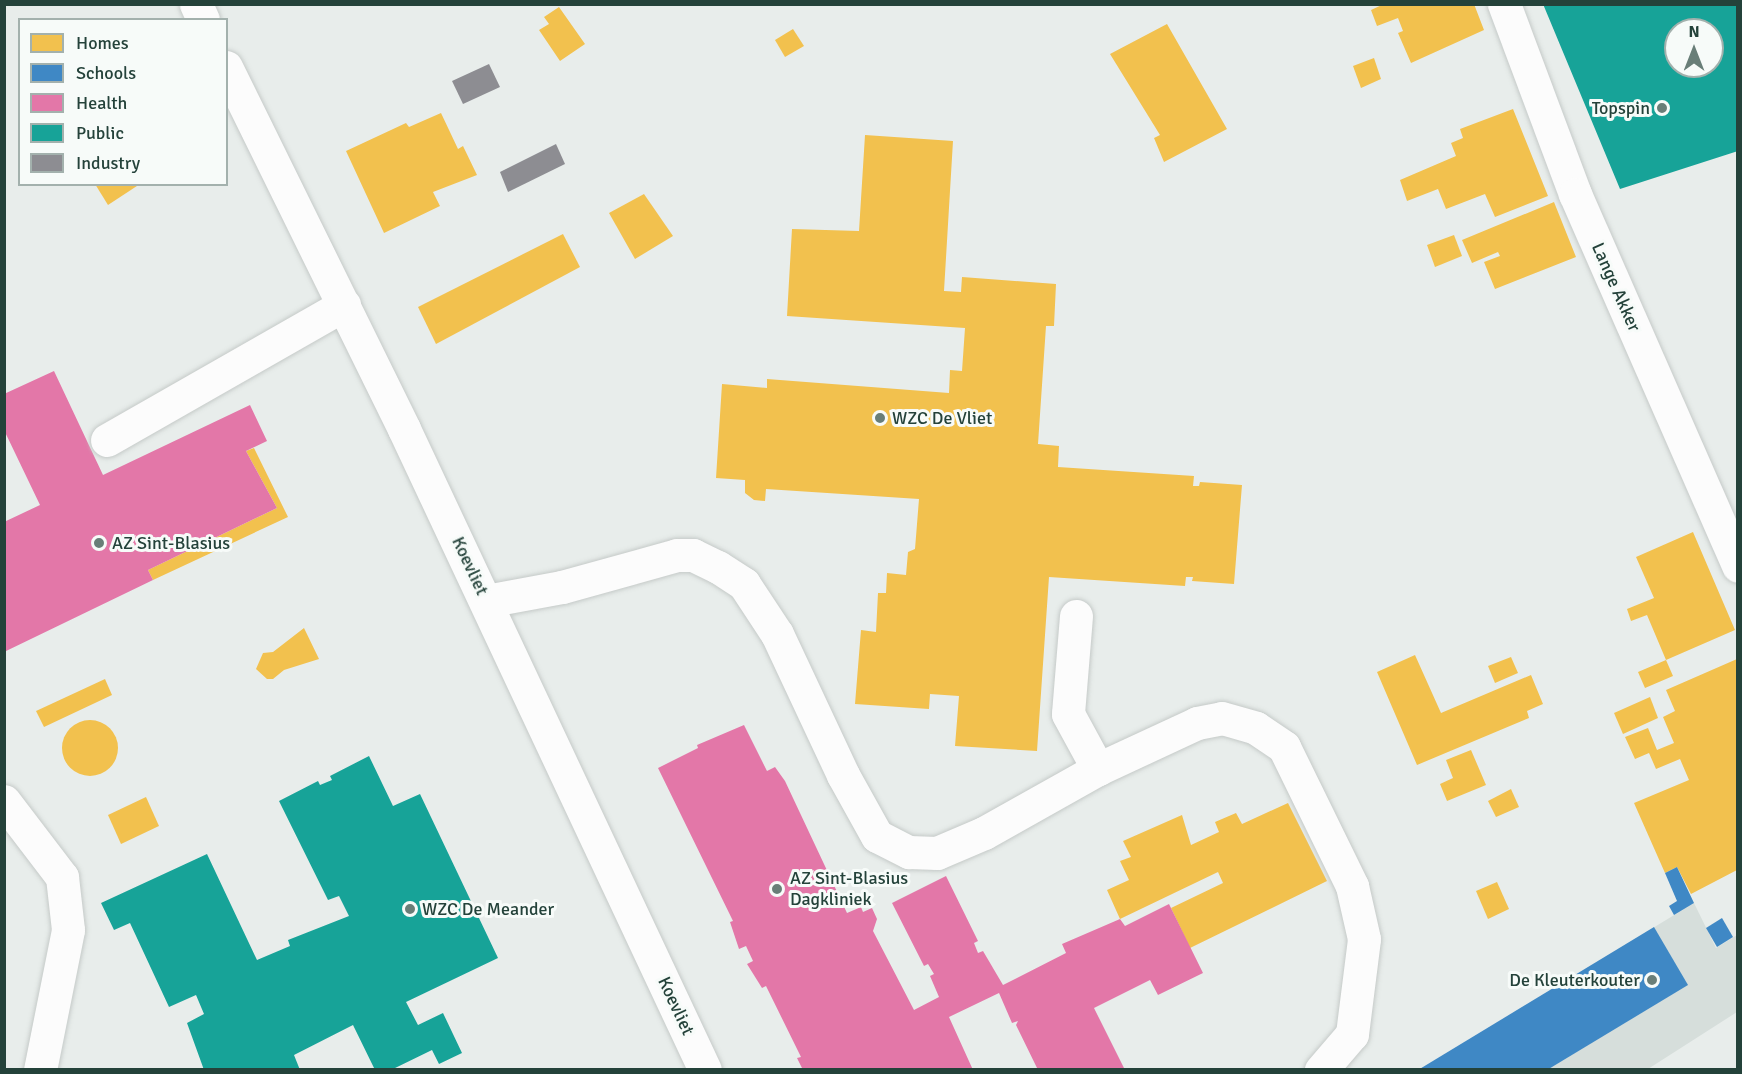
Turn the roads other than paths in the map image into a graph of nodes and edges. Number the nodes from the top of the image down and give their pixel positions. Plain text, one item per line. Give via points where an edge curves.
1 (196, 4) edge
2 (1504, 4) edge
3 (202, 18) edge
4 (228, 71) edge
5 (344, 305) junction
6 (107, 440) dead end
7 (1737, 566) edge
8 (486, 601) junction
9 (1076, 616) dead end
10 (1098, 769) junction
11 (4, 801) edge
12 (40, 1070) edge
13 (705, 1070) edge
14 (1321, 1070) edge

1 - 3 street
2 - 7 street, Lange Akker via 1575,194
4 - 5 street, Koevliet
5 - 6 street
5 - 8 street, Koevliet
8 - 10 street via 573,584 677,555 693,555 718,567 744,584 777,634 843,775 877,836 909,852 937,853 984,833
8 - 13 street, Koevliet
9 - 10 street via 1068,714
10 - 14 street via 1197,723 1222,718 1256,728 1284,747 1352,886 1364,939 1352,1034
11 - 12 street via 62,877 68,930

